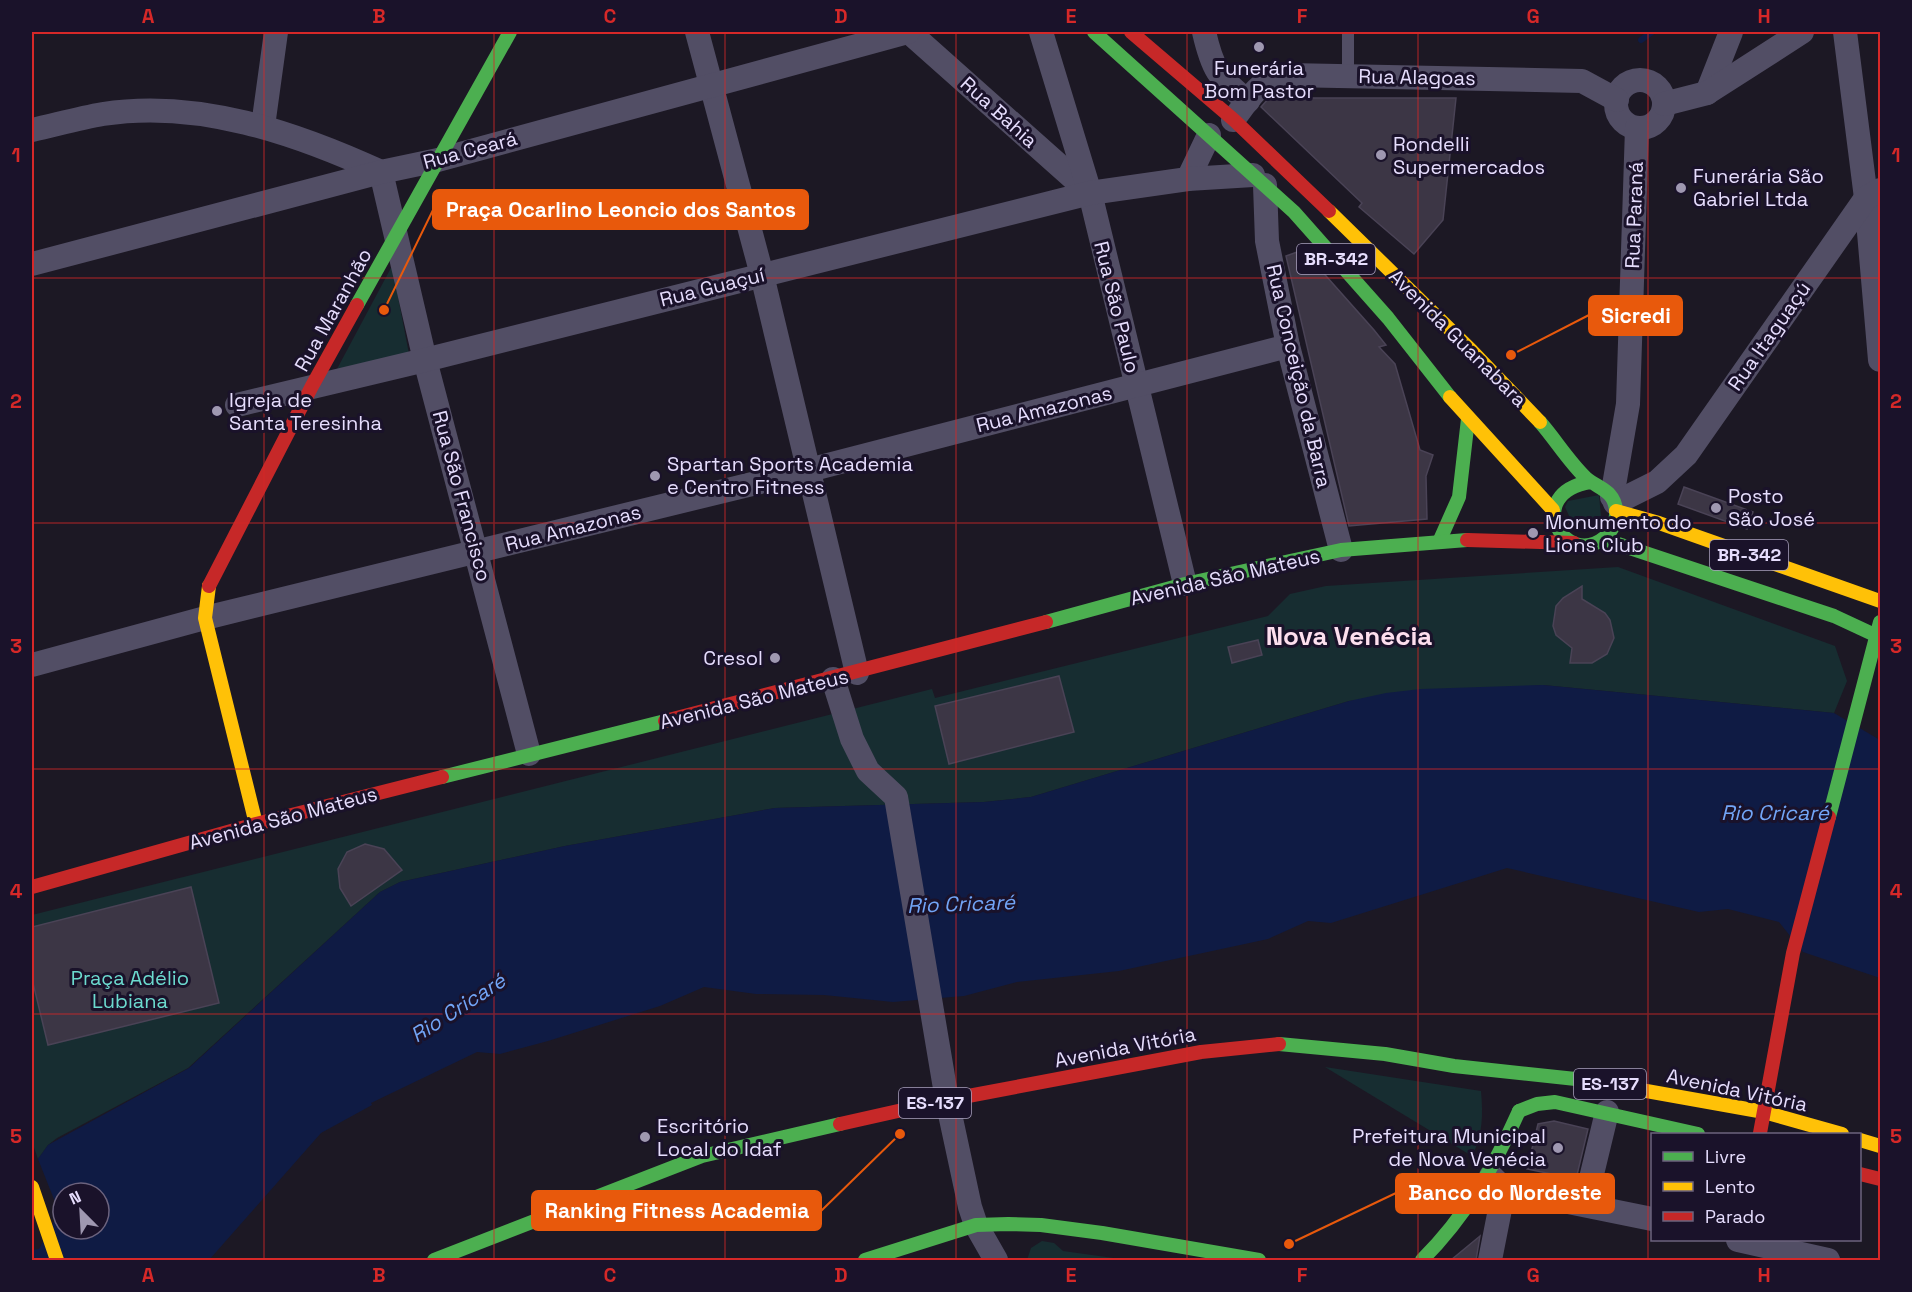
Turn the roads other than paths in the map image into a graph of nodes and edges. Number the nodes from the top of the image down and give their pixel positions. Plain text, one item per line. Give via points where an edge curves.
1 (276, 32) edge
2 (510, 32) edge
3 (698, 32) edge
4 (909, 32) edge
5 (1041, 32) edge
6 (1094, 32) edge
7 (1131, 32) edge
8 (1347, 32) edge
9 (1731, 32) edge
10 (1802, 32) edge
11 (1845, 32) edge
12 (1205, 36) edge
13 (1167, 65) junction
14 (1348, 75) junction
15 (712, 83) junction
16 (1707, 93) junction
17 (1617, 100) junction
18 (1664, 104) junction
19 (1240, 111) junction
20 (263, 126) junction
21 (1637, 128) junction
22 (32, 130) edge
23 (1209, 135) junction
24 (438, 160) junction
25 (381, 172) junction
26 (1188, 179) junction
27 (1259, 180) junction
28 (1089, 193) junction
29 (1873, 194) edge
30 (1294, 212) junction
31 (396, 238) junction
32 (1267, 241) junction
33 (32, 264) edge
34 (762, 274) junction
35 (1288, 345) junction
36 (425, 360) junction
37 (1881, 360) edge
38 (312, 386) junction
39 (1136, 386) junction
40 (237, 405) dead end
41 (1468, 419) junction
42 (809, 470) junction
43 (1606, 495) junction
44 (1550, 518) junction
45 (1523, 529) dead end
46 (1482, 539) junction
47 (1604, 539) junction
48 (1438, 542) junction
49 (1574, 543) junction
50 (1341, 549) junction
51 (477, 552) junction
52 (1185, 584) junction
53 (1881, 601) edge
54 (1834, 616) junction
55 (205, 618) junction
56 (1880, 631) edge
57 (1875, 664) edge
58 (32, 665) edge
59 (857, 673) junction
60 (833, 679) junction
61 (529, 754) junction
62 (256, 824) junction
63 (32, 887) edge
64 (1454, 1066) junction
65 (1488, 1083) dead end
66 (947, 1100) junction
67 (1510, 1100) dead end
68 (1519, 1111) junction
69 (1607, 1112) junction
70 (1764, 1112) junction
71 (1694, 1133) edge
72 (1759, 1133) edge
73 (1838, 1133) edge
74 (1861, 1140) edge
75 (1881, 1146) edge
76 (1861, 1174) edge
77 (1881, 1179) edge
78 (1498, 1182) junction
79 (32, 1187) edge
80 (1585, 1203) junction
81 (1651, 1219) edge
82 (976, 1225) junction
83 (1747, 1241) edge
84 (57, 1260) edge
85 (434, 1260) edge
86 (865, 1260) edge
87 (996, 1260) edge
88 (1260, 1260) edge
89 (1422, 1260) edge
90 (1490, 1260) edge
91 (1828, 1260) edge

1 - 20 street
2 - 24 main road, Rua Maranhão
3 - 15 street
4 - 15 street, Rua Ceará
4 - 28 street, Rua Bahia
5 - 28 street, Rua São Paulo
6 - 23 main road, Avenida Guanabara / BR-342
7 - 13 main road, Avenida Guanabara / BR-342
8 - 14 lane
9 - 16 street
10 - 16 street
11 - 29 street
12 - 13 street via 1188,55
12 - 19 street via 1209,55
13 - 19 main road, Avenida Guanabara / BR-342
14 - 17 street, Rua Alagoas via 1582,81
14 - 19 street, Rua Alagoas via 1274,78 1256,88
15 - 24 street, Rua Ceará
15 - 34 street
16 - 18 street
17 - 18 street via 1624,87 1645,80 1659,89
17 - 21 street via 1623,121
18 - 21 street via 1659,119
19 - 43 main road, Avenida Guanabara / BR-342 via 1488,365
20 - 22 street via 188,114 145,112 104,114
20 - 25 street
21 - 43 street, Rua Paraná via 1628,404 1623,447
23 - 26 street
23 - 27 main road, Avenida Guanabara / BR-342
24 - 25 street, Rua Ceará
24 - 31 main road, Rua Maranhão
25 - 31 street, Rua São Francisco
25 - 33 street, Rua Ceará
26 - 27 street
26 - 28 street, Rua Guaçuí
27 - 30 main road, Avenida Guanabara / BR-342
27 - 32 street
28 - 34 street, Rua Guaçuí
28 - 39 street, Rua São Paulo
29 - 37 street
29 - 43 street, Rua Itaguaçú via 1686,455 1657,482
30 - 32 street, Rua Conceição da Barra
30 - 41 main road, Avenida Guanabara / BR-342 via 1388,318
31 - 36 street, Rua São Francisco
31 - 38 main road, Rua Maranhão
32 - 35 street, Rua Conceição da Barra
34 - 36 street, Rua Guaçuí
34 - 42 street
35 - 39 street, Rua Amazonas
35 - 50 street, Rua Conceição da Barra
36 - 38 street, Rua Guaçuí
36 - 51 street, Rua São Francisco
38 - 40 street, Rua Guaçuí
38 - 55 main road, Rua Maranhão via 208,588
39 - 42 street, Rua Amazonas
39 - 52 street, Rua São Paulo
41 - 44 main road, Avenida Guanabara / BR-342
41 - 48 main road via 1462,489 1452,521
42 - 51 street, Rua Amazonas
42 - 59 street
43 - 44 main road via 1580,482 1562,491
43 - 47 main road via 1616,522
43 - 53 main road, BR-342 via 1659,523
44 - 49 main road, BR-342 via 1564,538
45 - 46 main road, Avenida São Mateus
46 - 48 main road, Avenida São Mateus
46 - 49 main road, Avenida São Mateus
47 - 49 main road, BR-342 via 1594,544
47 - 54 main road, BR-342
48 - 50 main road, Avenida São Mateus
50 - 52 main road, Avenida São Mateus
51 - 55 street, Rua Amazonas
51 - 61 street, Rua São Francisco
52 - 59 main road, Avenida São Mateus
54 - 56 main road
54 - 57 main road via 1854,646
55 - 58 street, Rua Amazonas
55 - 62 main road, Rua Maranhão
56 - 57 main road
57 - 70 main road via 1863,691 1793,953
59 - 60 main road, Avenida São Mateus
60 - 61 main road, Avenida São Mateus
60 - 66 street via 852,739 868,771 896,797
61 - 62 main road, Avenida São Mateus
62 - 63 main road, Avenida São Mateus
64 - 65 main road
64 - 66 main road, Avenida Vitória / ES-137 via 1385,1054 1277,1044 1201,1052
64 - 70 main road, Avenida Vitória / ES-137 via 1559,1075
66 - 82 street
66 - 85 main road, Avenida Vitória / ES-137 via 702,1156
67 - 68 main road
68 - 69 main road, ES-137 via 1555,1102
68 - 78 main road
69 - 71 main road, ES-137
69 - 80 street
70 - 72 main road
70 - 73 main road, Avenida Vitória
74 - 75 main road
76 - 77 main road
78 - 80 street
78 - 89 main road
78 - 90 street
79 - 84 main road
80 - 81 street
82 - 86 main road
82 - 87 street
82 - 88 main road via 1041,1224
83 - 91 street

